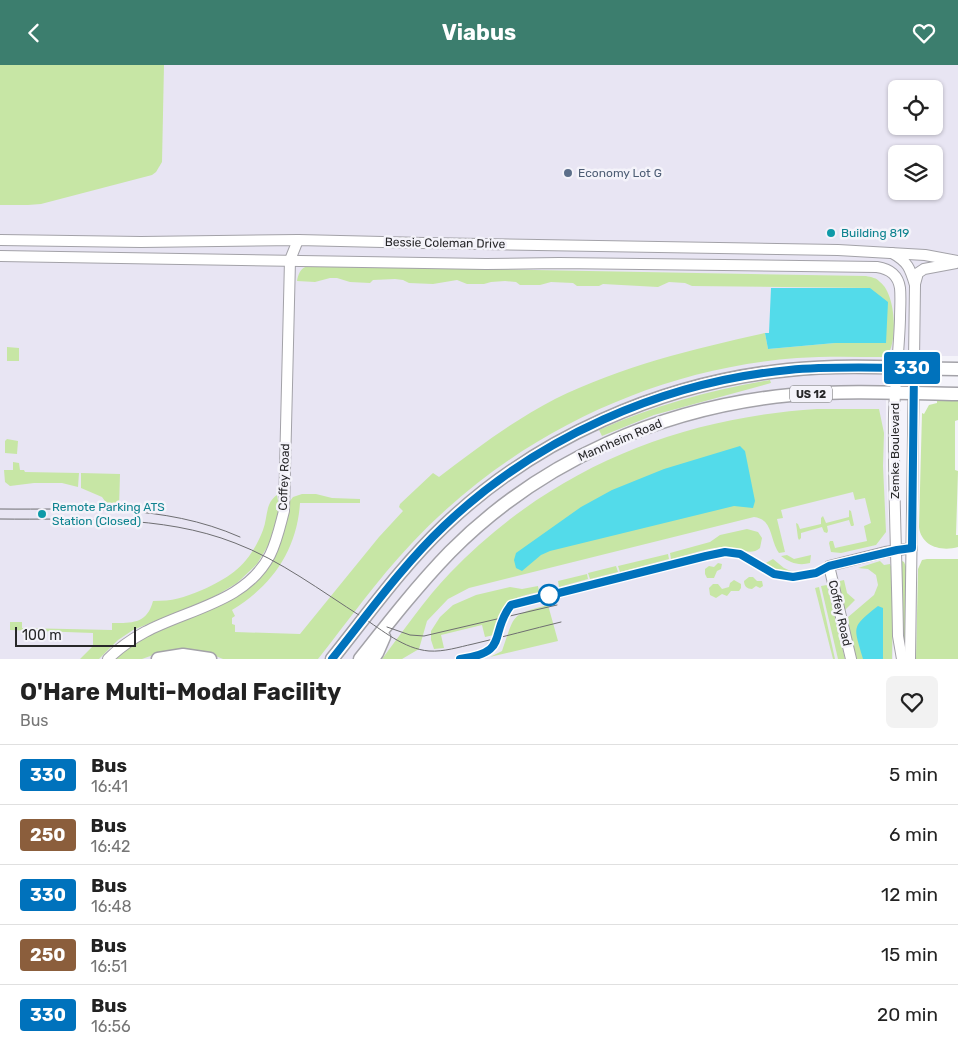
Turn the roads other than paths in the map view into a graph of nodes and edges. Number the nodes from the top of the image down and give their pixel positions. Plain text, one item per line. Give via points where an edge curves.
1 (281, 239) junction
2 (298, 239) junction
3 (0, 240) edge
4 (728, 248) junction
5 (889, 252) junction
6 (0, 256) edge
7 (290, 260) junction
8 (958, 262) edge
9 (728, 266) junction
10 (806, 267) joint
11 (915, 285) junction
12 (898, 368) junction
13 (914, 368) junction
14 (958, 369) edge
15 (896, 393) junction
16 (914, 393) junction
17 (958, 394) edge
18 (912, 548) junction
19 (897, 550) junction
20 (390, 622) junction
21 (108, 659) edge
22 (158, 659) edge
23 (210, 659) edge
24 (332, 659) edge
25 (360, 659) edge
26 (373, 659) edge
27 (851, 659) edge
28 (902, 659) edge
29 (910, 659) edge

1 - 2 street, Bessie Coleman Drive
1 - 3 street, Bessie Coleman Drive via 141,243
1 - 7 street, Coffey Road
2 - 4 street, Bessie Coleman Drive
2 - 7 street, Coffey Road
4 - 5 street, Bessie Coleman Drive
4 - 9 street
5 - 8 street, Bessie Coleman Drive
5 - 11 street, Zemke Boulevard via 910,267
6 - 7 street, Bessie Coleman Drive
7 - 9 street, Bessie Coleman Drive
7 - 21 street, Coffey Road via 284,511 269,557 241,589 147,631
8 - 11 street via 924,269 918,273
9 - 10 street, Bessie Coleman Drive
10 - 12 street, Zemke Boulevard via 877,267 893,273 900,288
11 - 13 street, Zemke Boulevard
12 - 13 main road, Mannheim Road / US 12
12 - 15 street, Zemke Boulevard
12 - 24 main road, Mannheim Road / US 12 via 825,368 745,376 656,399 564,439 500,480 444,526 407,566
13 - 14 main road, Mannheim Road / US 12
13 - 16 street, Zemke Boulevard
15 - 16 main road, Mannheim Road / US 12
15 - 19 street, Zemke Boulevard via 893,468
15 - 20 main road, Mannheim Road / US 12 via 820,393 750,401 672,418 605,444 541,478 486,520 451,551
16 - 17 main road, Mannheim Road / US 12
16 - 18 street, Zemke Boulevard
18 - 19 street
18 - 29 street, Zemke Boulevard
19 - 27 street, Coffey Road via 829,566
19 - 28 street, Zemke Boulevard via 898,636
20 - 25 main road, Mannheim Road / US 12
20 - 26 main road
22 - 23 main road via 182,655

